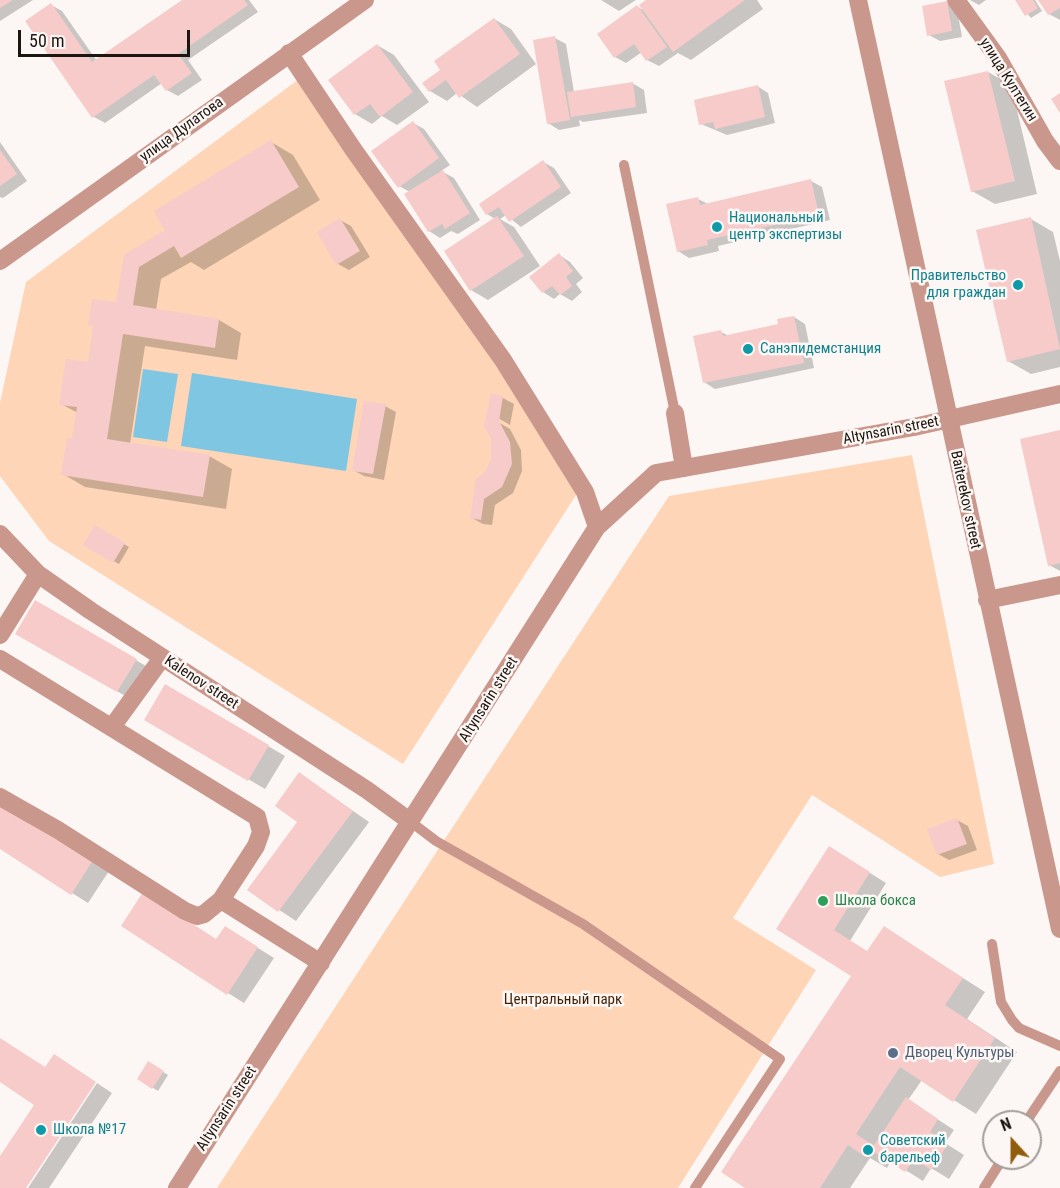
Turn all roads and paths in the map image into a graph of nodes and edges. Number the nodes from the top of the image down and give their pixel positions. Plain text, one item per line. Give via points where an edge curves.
1 (365, 0) edge
2 (858, 0) edge
3 (956, 0) edge
4 (290, 53) junction
5 (1060, 160) edge
6 (624, 165) dead end
7 (0, 261) edge
8 (1060, 394) edge
9 (675, 413) joint
10 (948, 420) junction
11 (684, 468) junction
12 (597, 527) junction
13 (3, 542) edge
14 (38, 574) junction
15 (1060, 585) edge
16 (987, 600) junction
17 (0, 635) edge
18 (162, 658) junction
19 (0, 659) edge
20 (112, 727) junction
21 (0, 797) edge
22 (411, 822) junction
23 (221, 900) junction
24 (1060, 929) edge
25 (992, 944) dead end
26 (321, 963) junction
27 (1060, 1046) edge
28 (1060, 1071) edge
29 (1034, 1110) edge
30 (995, 1170) edge
31 (177, 1188) edge
32 (695, 1188) edge
33 (984, 1188) edge

1 - 4 street, улица Дулатова
2 - 10 street, Baiterekov street
3 - 5 street, улица Култегин via 998,58
4 - 7 street, улица Дулатова
4 - 12 street via 503,360 585,492
6 - 9 lane
8 - 10 street, Altynsarin street
9 - 11 street
10 - 11 street, Altynsarin street
10 - 16 street, Baiterekov street
11 - 12 street, Altynsarin street via 656,473
12 - 22 street, Altynsarin street
13 - 14 street, Kalenov street
14 - 17 street
14 - 18 street, Kalenov street
15 - 16 street
16 - 24 street, Baiterekov street
18 - 20 street
18 - 22 street, Kalenov street
19 - 20 street
20 - 23 street via 257,817 261,832 256,846
21 - 23 street via 185,911 197,916 204,914
22 - 26 street, Altynsarin street
22 - 32 lane via 436,841 583,924 780,1059
23 - 26 street
25 - 27 lane via 1002,1002 1012,1020 1019,1028
26 - 31 street, Altynsarin street
28 - 29 lane
30 - 33 lane

